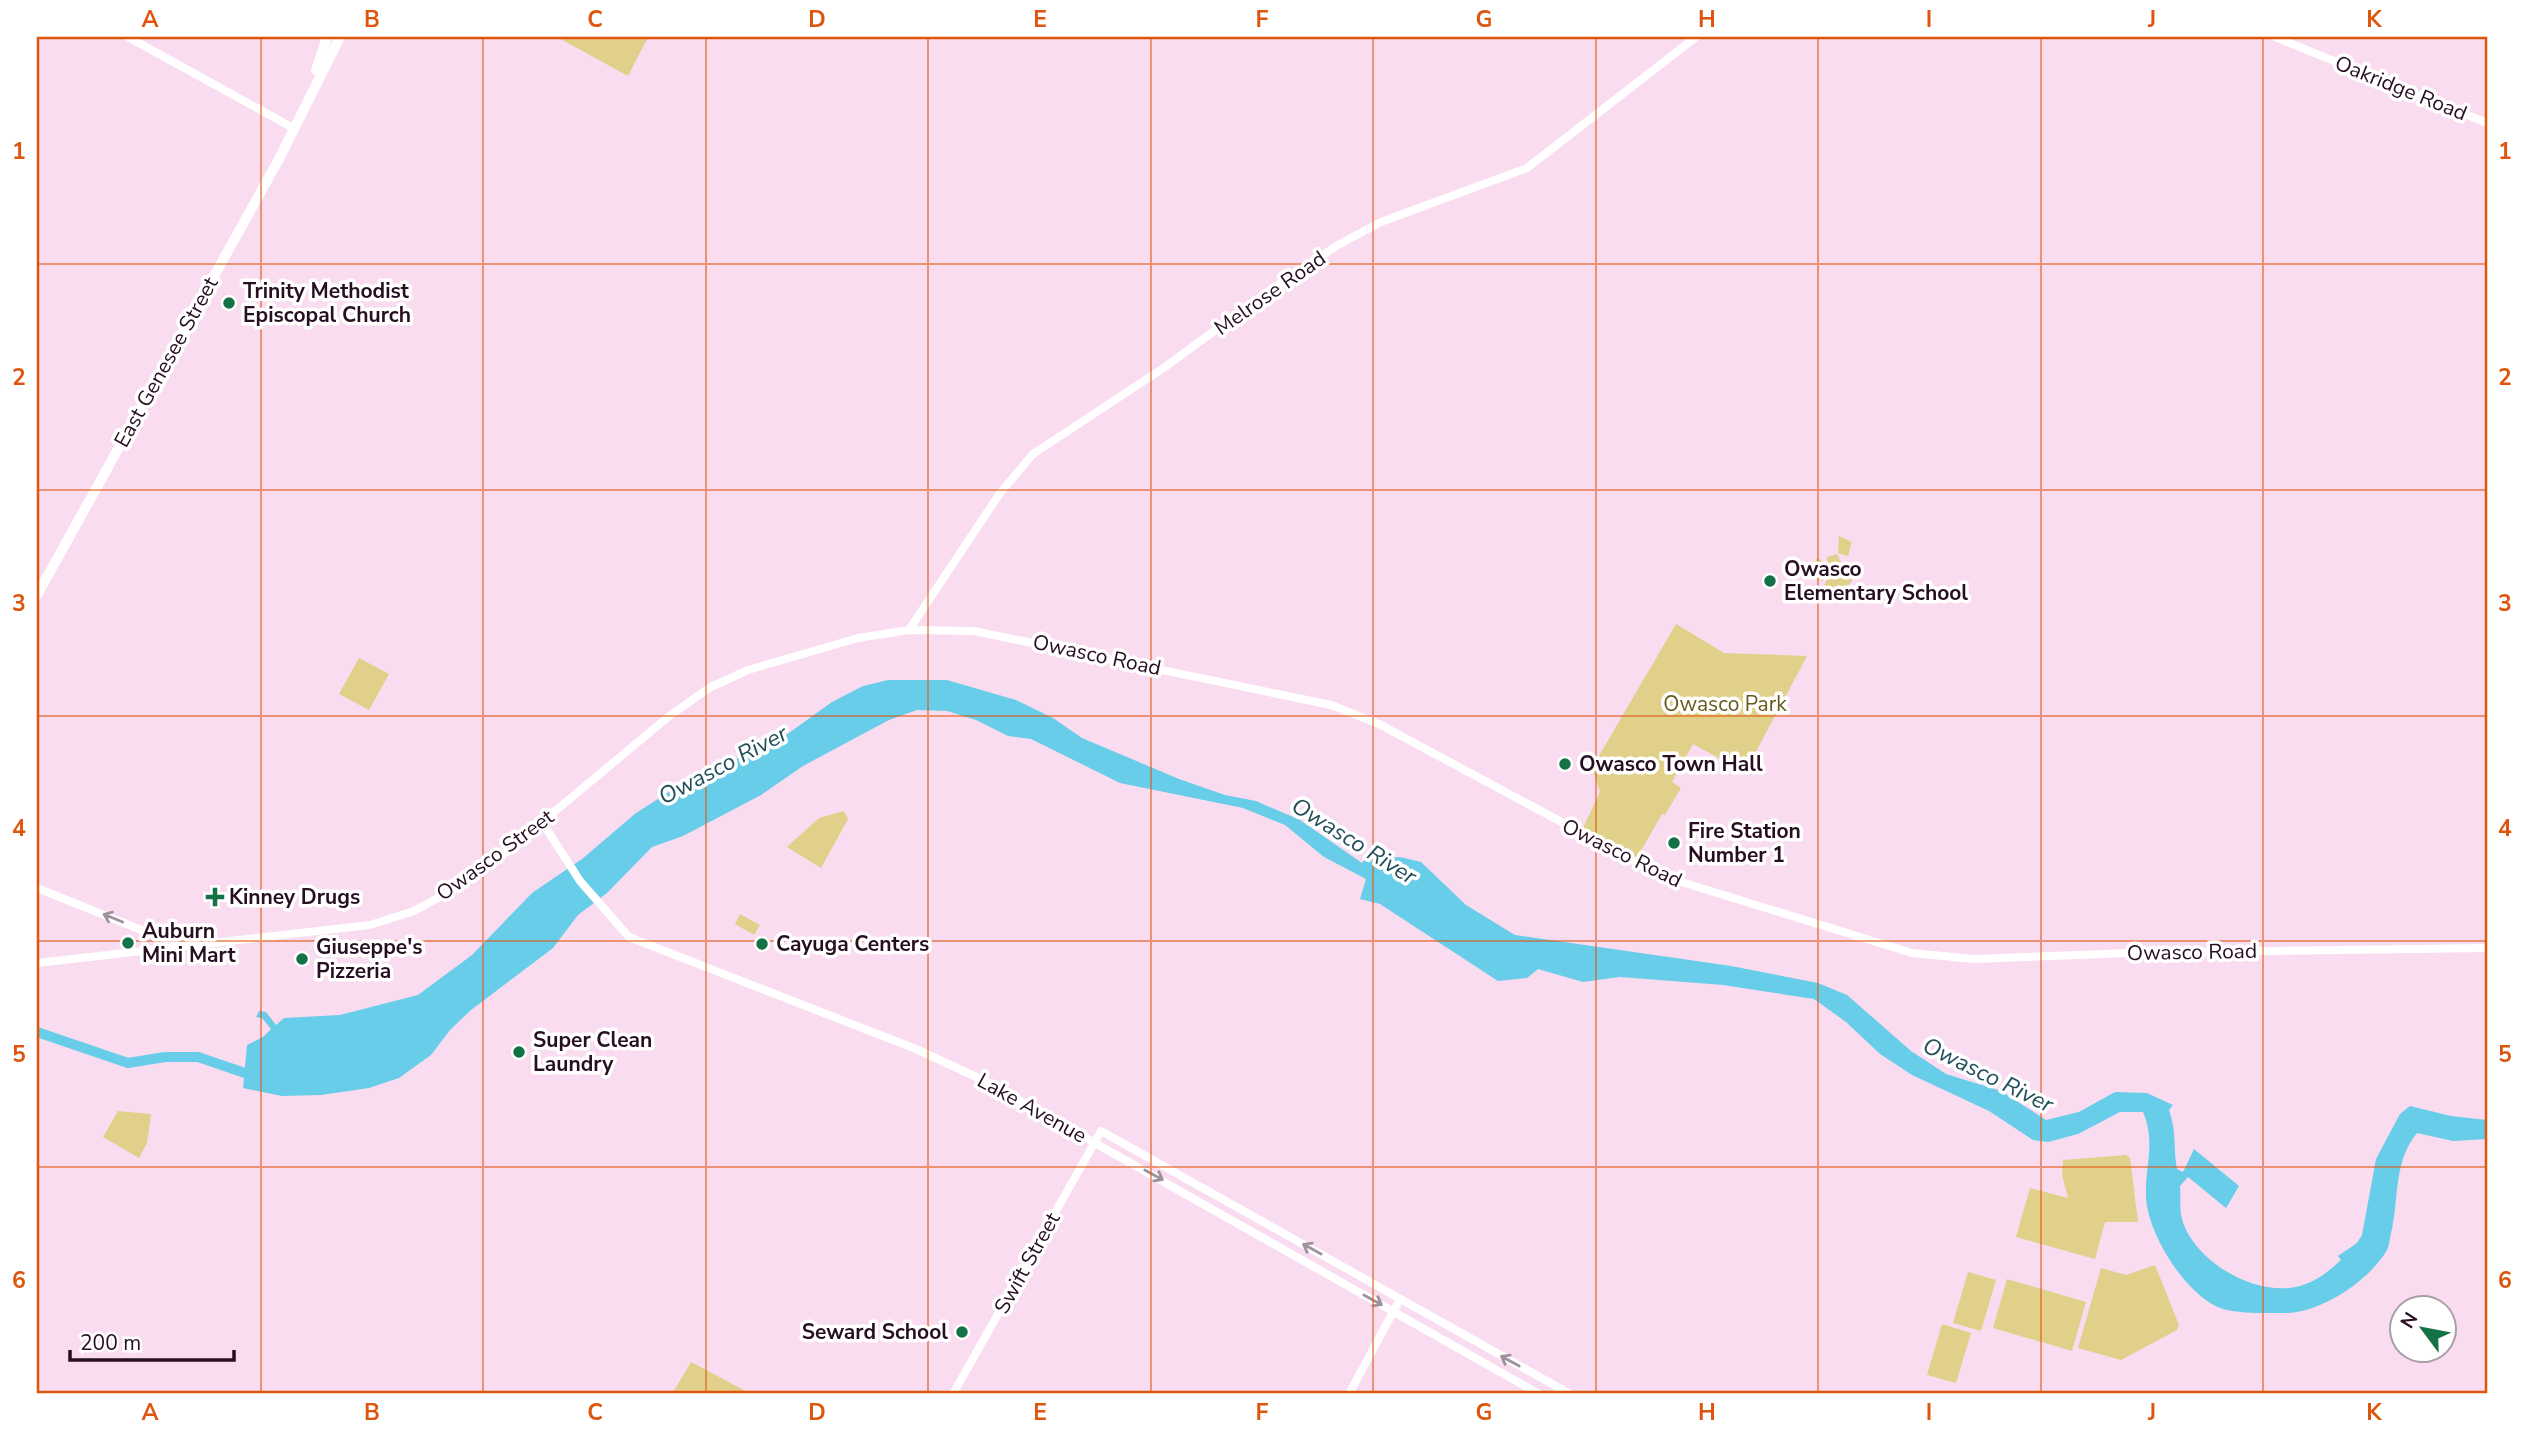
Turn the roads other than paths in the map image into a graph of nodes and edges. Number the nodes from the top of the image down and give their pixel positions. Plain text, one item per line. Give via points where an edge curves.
1 (128, 37) edge
2 (327, 37) edge
3 (340, 37) edge
4 (1696, 37) edge
5 (2275, 37) edge
6 (2487, 124) edge
7 (295, 129) junction
8 (37, 595) edge
9 (909, 630) junction
10 (745, 671) joint
11 (542, 822) junction
12 (37, 888) edge
13 (159, 937) junction
14 (202, 943) junction
15 (159, 948) junction
16 (2487, 948) edge
17 (37, 963) edge
18 (1101, 1131) joint
19 (1094, 1142) junction
20 (1400, 1299) junction
21 (1395, 1312) junction
22 (953, 1394) edge
23 (1349, 1394) edge
24 (1539, 1394) edge
25 (1570, 1394) edge

1 - 7 main road
2 - 7 highway, East Genesee Street
3 - 7 highway, East Genesee Street
4 - 9 main road, Melrose Road via 1527,168 1381,222 1338,245 1033,454 1000,493
5 - 6 main road, Oakridge Road
7 - 8 highway, East Genesee Street
9 - 10 main road, Owasco Road via 835,643
9 - 16 main road, Owasco Road via 992,634 1331,705 1381,725 1662,876 1912,953 1972,960
10 - 11 main road, Owasco Street via 690,701
11 - 14 main road, Owasco Street via 456,888 414,911 370,925
11 - 19 main road, Lake Avenue via 607,914 629,937 935,1057
13 -> 12 main road
13 - 14 main road
13 - 15 main road
14 - 15 main road, Owasco Street
15 - 17 main road, Owasco Street
18 - 19 main road, Swift Street
20 -> 18 main road, Lake Avenue
19 -> 21 main road, Lake Avenue
19 - 22 main road, Swift Street
20 - 21 main road
25 -> 20 main road, Lake Avenue
21 - 23 main road
21 - 24 main road, Lake Avenue

